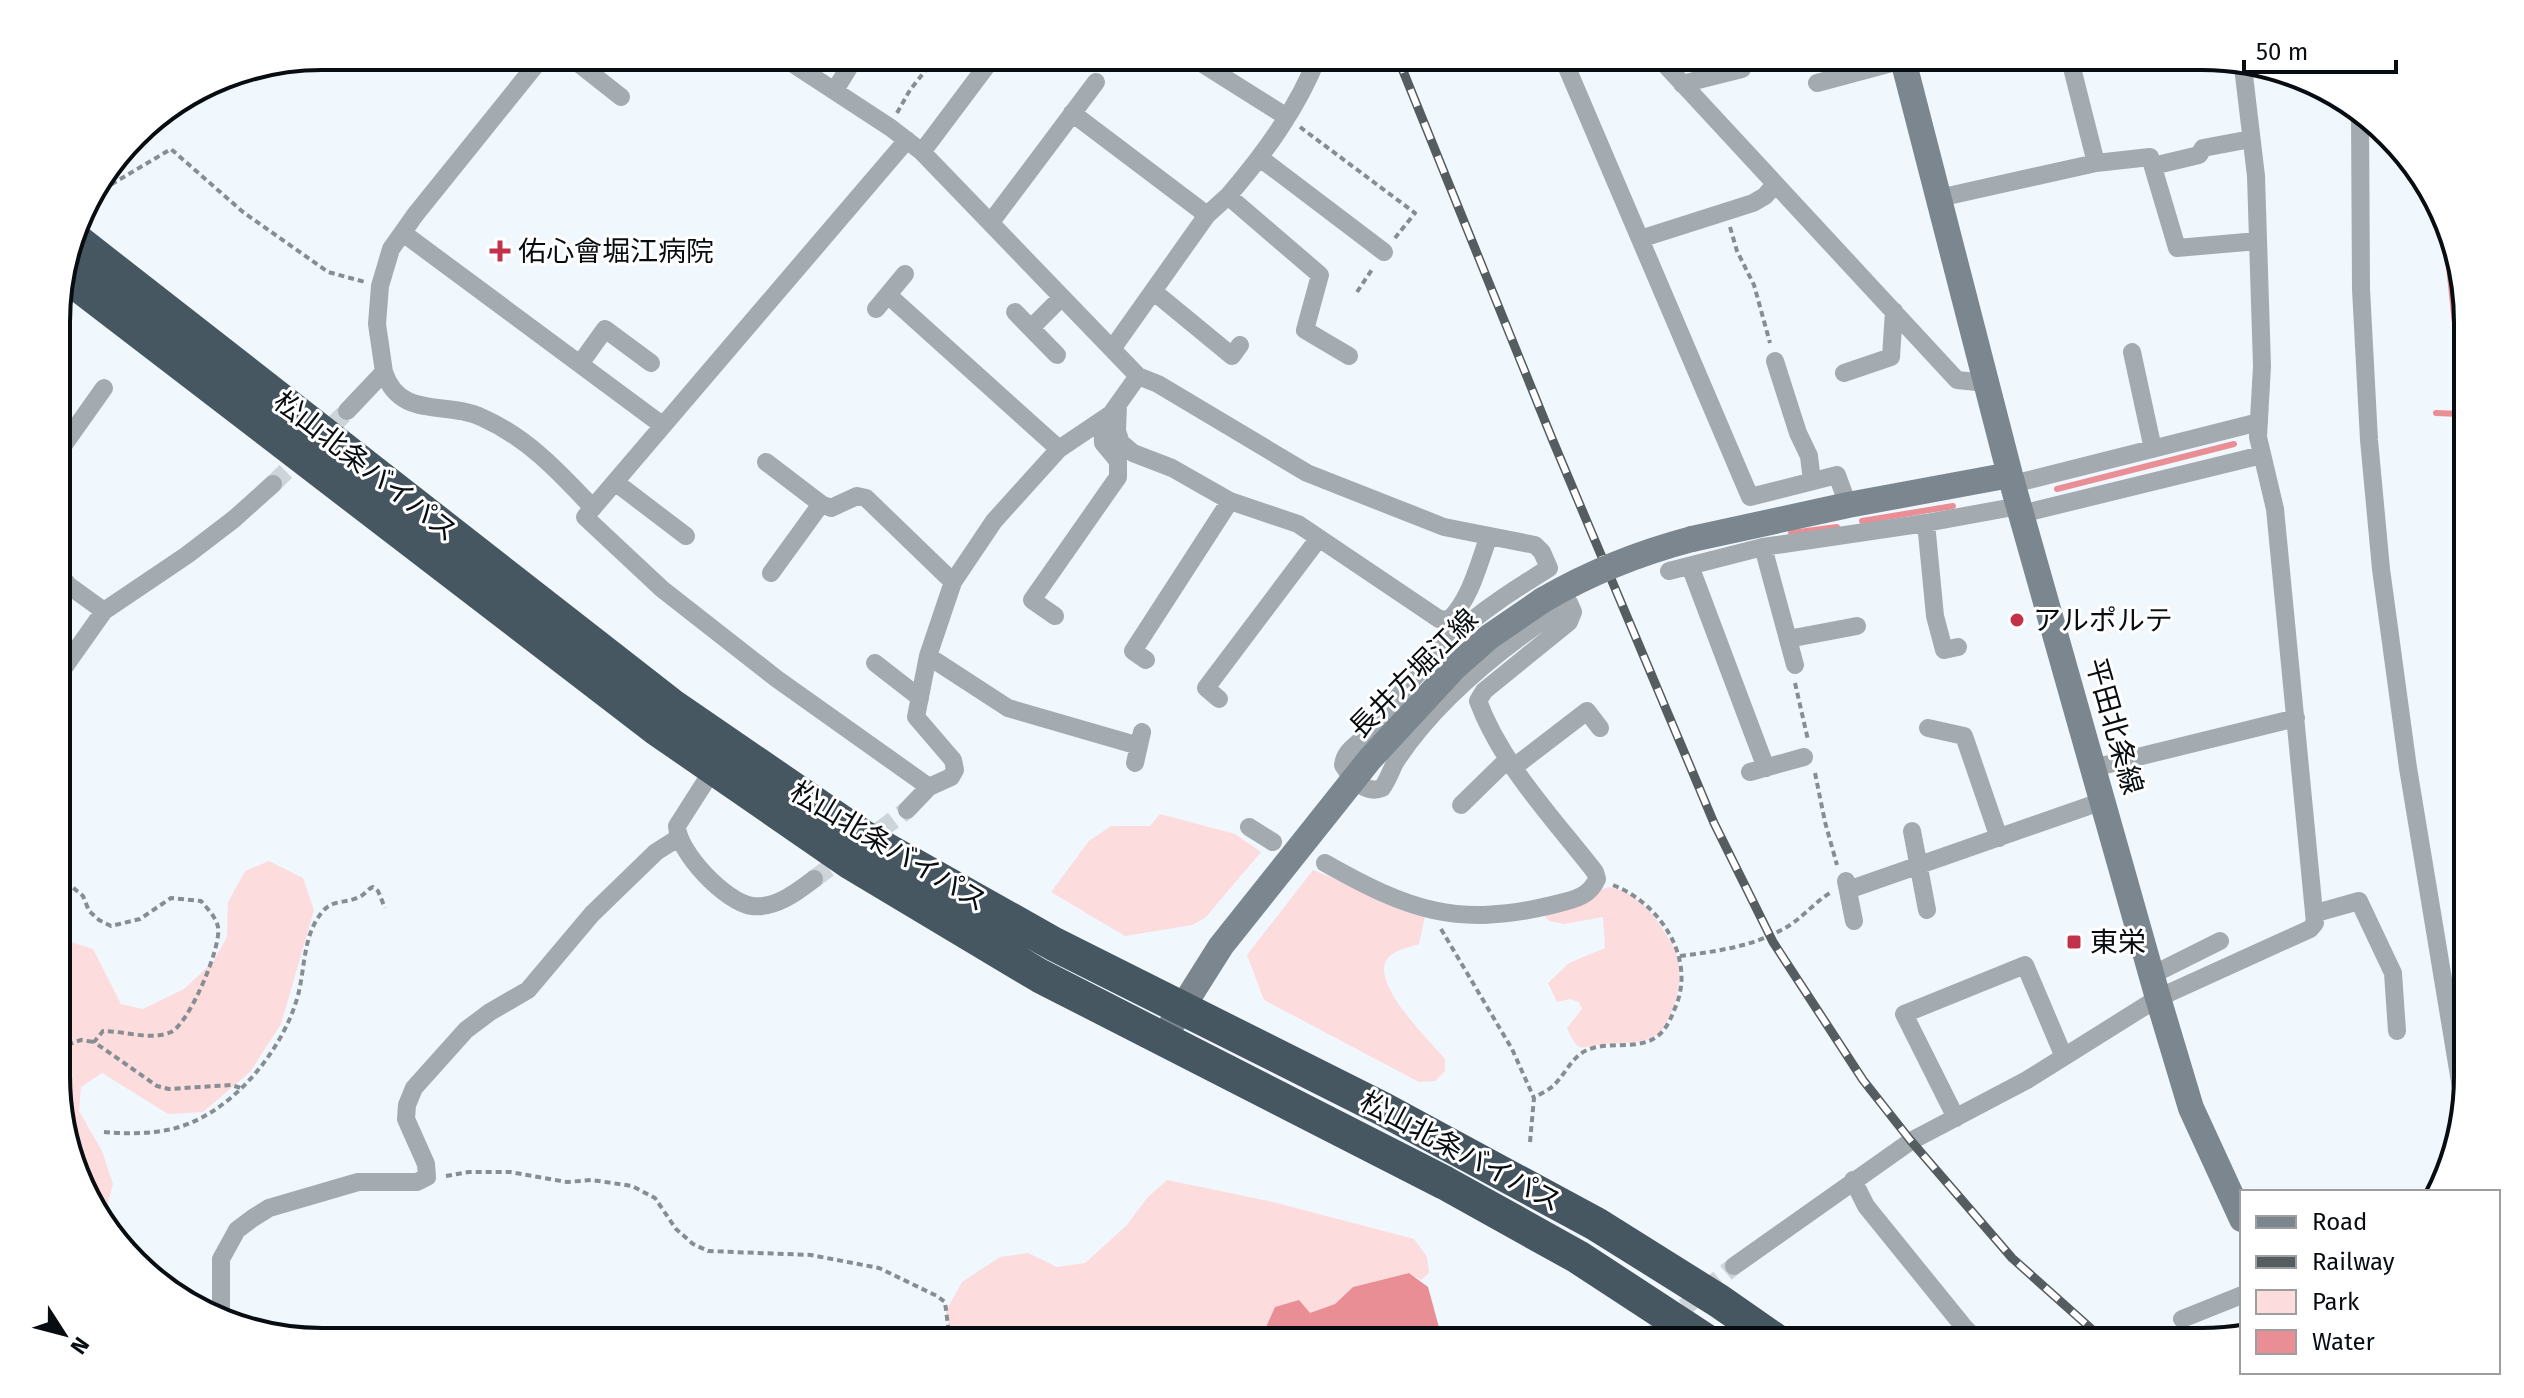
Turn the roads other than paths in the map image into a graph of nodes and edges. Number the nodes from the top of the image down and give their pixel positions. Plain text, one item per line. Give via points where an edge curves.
1 (532, 70) edge
2 (587, 70) edge
3 (803, 70) edge
4 (847, 70) edge
5 (982, 70) edge
6 (1212, 70) edge
7 (1312, 70) edge
8 (1568, 70) edge
9 (1670, 70) edge
10 (1738, 70) edge
11 (1862, 70) edge
12 (1906, 70) edge
13 (2073, 70) edge
14 (2244, 74) edge
15 (1096, 82) dead end
16 (1817, 83) dead end
17 (1682, 84) junction
18 (835, 90) junction
19 (621, 97) dead end
20 (1072, 113) junction
21 (1287, 117) junction
22 (2360, 125) edge
23 (2251, 139) junction
24 (915, 146) junction
25 (1260, 158) junction
26 (2096, 163) junction
27 (2153, 166) junction
28 (1775, 184) junction
29 (1228, 196) junction
30 (1939, 198) junction
31 (1207, 215) junction
32 (991, 222) junction
33 (403, 233) junction
34 (1640, 239) junction
35 (2258, 241) junction
36 (82, 245) edge
37 (1384, 252) road end
38 (905, 274) dead end
39 (74, 281) edge
40 (1153, 291) junction
41 (1062, 297) junction
42 (1894, 311) junction
43 (1015, 312) dead end
44 (1031, 328) junction
45 (1240, 345) dead end
46 (1112, 349) junction
47 (2132, 352) dead end
48 (1057, 355) dead end
49 (1349, 356) dead end
50 (1775, 361) road end
51 (651, 363) dead end
52 (580, 364) junction
53 (384, 372) junction
54 (1844, 373) dead end
55 (1138, 376) junction
56 (1987, 383) junction
57 (104, 388) dead end
58 (1118, 404) junction
59 (347, 411) tunnel mouth
60 (1102, 420) junction
61 (2259, 422) junction
62 (662, 425) junction
63 (70, 436) edge
64 (1059, 449) junction
65 (2153, 449) junction
66 (2262, 455) junction
67 (766, 462) dead end
68 (1812, 481) junction
69 (615, 482) junction
70 (273, 484) tunnel mouth
71 (2016, 495) junction
72 (1230, 501) junction
73 (821, 504) junction
74 (1848, 505) junction
75 (593, 508) junction
76 (1926, 523) junction
77 (686, 536) dead end
78 (1489, 536) junction
79 (1319, 538) junction
80 (1763, 547) junction
81 (1690, 566) junction
82 (1549, 568) junction
83 (1669, 571) dead end
84 (771, 573) dead end
85 (953, 582) junction
86 (70, 586) edge
87 (1556, 601) junction
88 (104, 611) junction
89 (1055, 616) dead end
90 (1857, 626) dead end
91 (1788, 639) junction
92 (1958, 647) dead end
93 (928, 656) junction
94 (70, 659) edge
95 (1146, 660) dead end
96 (875, 663) dead end
97 (1795, 665) dead end
98 (920, 698) junction
99 (1219, 699) dead end
100 (2296, 718) junction
101 (1600, 728) dead end
102 (1928, 728) dead end
103 (1139, 747) dead end
104 (1804, 757) dead end
105 (1511, 763) junction
106 (714, 768) junction
107 (2093, 768) junction
108 (1354, 779) junction
109 (929, 787) junction
110 (2103, 801) junction
111 (1461, 805) dead end
112 (907, 810) tunnel mouth
113 (1249, 827) dead end
114 (1912, 831) dead end
115 (678, 838) junction
116 (1999, 838) junction
117 (1273, 842) dead end
118 (1325, 863) dead end
119 (1919, 867) junction
120 (814, 879) tunnel mouth
121 (1927, 910) dead end
122 (2316, 913) junction
123 (1854, 921) dead end
124 (2220, 941) dead end
125 (2155, 987) junction
126 (1182, 1007) junction
127 (2397, 1031) dead end
128 (1163, 1038) junction
129 (2453, 1040) edge
130 (2064, 1057) junction
131 (1956, 1118) junction
132 (1853, 1180) junction
133 (2240, 1215) edge
134 (1734, 1266) tunnel mouth
135 (2240, 1296) edge
136 (221, 1307) edge
137 (2182, 1319) dead end
138 (1685, 1327) edge
139 (1757, 1327) edge
140 (1964, 1327) edge

1 - 33 street
2 - 19 street
3 - 18 street
4 - 18 street
5 - 24 street
6 - 21 street
7 - 21 street
8 - 34 street
9 - 17 street
10 - 17 street
11 - 16 street
12 - 30 main road, 平田北条線
13 - 26 street
14 - 23 street
15 - 20 street
17 - 28 street
18 - 24 street
20 - 31 street
20 - 32 street
21 - 25 street
22 - 129 street via 2362,304 2381,569
23 - 27 street via 2203,148 2199,155
23 - 35 street
24 - 32 street
24 - 62 street
25 - 29 street
25 - 37 street
26 - 27 street via 2150,157
26 - 30 street
27 - 35 street via 2177,248
28 - 34 street via 1753,203
28 - 42 street
29 - 31 street
29 - 49 street via 1320,275 1305,330
30 - 56 main road, 平田北条線
31 - 40 street
32 - 41 street
33 - 52 street
33 - 53 street via 391,249 380,286 377,324
34 - 68 street via 1750,497
35 - 61 street
36 - 126 highway, 松山北条バイパス via 671,705 862,836 1054,944
38 - 64 street via 882,302
39 - 106 highway, 松山北条バイパス
40 - 45 street via 1232,356
40 - 46 street
41 - 44 street
41 - 46 street
42 - 54 street via 1891,357
42 - 56 street via 1957,380
43 - 44 street
44 - 48 street
46 - 55 street
47 - 65 street
50 - 68 street via 1809,456
51 - 52 street via 605,329
52 - 62 street
53 - 59 street
53 - 75 street via 389,388 417,406 480,416 509,431 539,453
55 - 58 street
55 - 78 street via 1307,473 1444,527
56 - 71 main road, 平田北条線
57 - 63 street
58 - 60 street
58 - 72 street via 1121,443
60 - 64 street
60 - 89 street via 1103,443 1118,461 1118,477 1032,600
61 - 65 street
61 - 66 street
62 - 69 street
64 - 85 street via 994,521
65 - 71 street
66 - 71 street
66 - 100 street via 2275,509
67 - 73 street
68 - 74 street via 1837,475
69 - 75 street
69 - 77 street
70 - 88 street via 187,555
71 - 74 main road, 長井方堀江線
71 - 76 street
71 - 107 main road, 平田北条線
72 - 79 street via 1298,524
72 - 95 street via 1133,651
73 - 84 street
73 - 85 street via 831,508 857,496 866,498
74 - 87 main road, 長井方堀江線, bridge via 1628,558 1580,578
75 - 109 street via 585,517 662,589
76 - 80 street
76 - 92 street via 1935,616 1944,650
78 - 79 street via 1468,594 1449,620 1439,619
78 - 82 street via 1535,545
79 - 99 street via 1206,688
80 - 81 street
80 - 91 street
81 - 83 street
81 - 104 street via 1758,770
82 - 87 street
82 - 108 street via 1455,635 1390,704 1344,756 1343,765
85 - 93 street
86 - 88 street
87 - 105 street via 1573,612 1569,622 1478,701
87 - 108 main road, 長井方堀江線 via 1489,637
88 - 94 street
90 - 91 street
91 - 97 street
93 - 98 street
93 - 103 street via 1008,708
96 - 98 street
98 - 109 street via 916,717 953,760 955,770
100 - 107 street
100 - 122 street
101 - 105 street via 1587,711
102 - 116 street via 1964,736
105 - 111 street
105 - 118 street via 1595,872 1594,886 1581,898 1526,911 1467,916 1430,912 1371,889
106 - 115 street via 682,815
106 - 128 highway, 松山北条バイパス via 864,871 1040,976
107 - 110 main road, 平田北条線
108 - 126 main road, 長井方堀江線 via 1221,946
109 - 112 street
110 - 116 street
110 - 125 main road, 平田北条線
113 - 117 street
114 - 119 street
115 - 120 street via 709,878 752,906 790,897
115 - 136 street via 656,852 592,914 528,990 466,1030 414,1088 406,1119 427,1177 417,1182 358,1182 269,1208 253,1218 237,1230 221,1259
116 - 119 street
119 - 121 street
119 - 123 street via 1847,884
122 - 125 street via 2310,929
122 - 127 street via 2359,901 2393,973
124 - 125 street
125 - 130 street
125 - 133 main road, 平田北条線 via 2191,1108
126 - 128 main road, 長井方堀江線
126 - 139 highway, 松山北条バイパス via 1596,1224
128 - 138 highway, 松山北条バイパス via 1445,1183 1578,1257
130 - 131 street
130 - 131 street via 2025,965 1904,1014
131 - 132 street
132 - 134 street
132 - 140 street via 1874,1216
135 - 137 street

